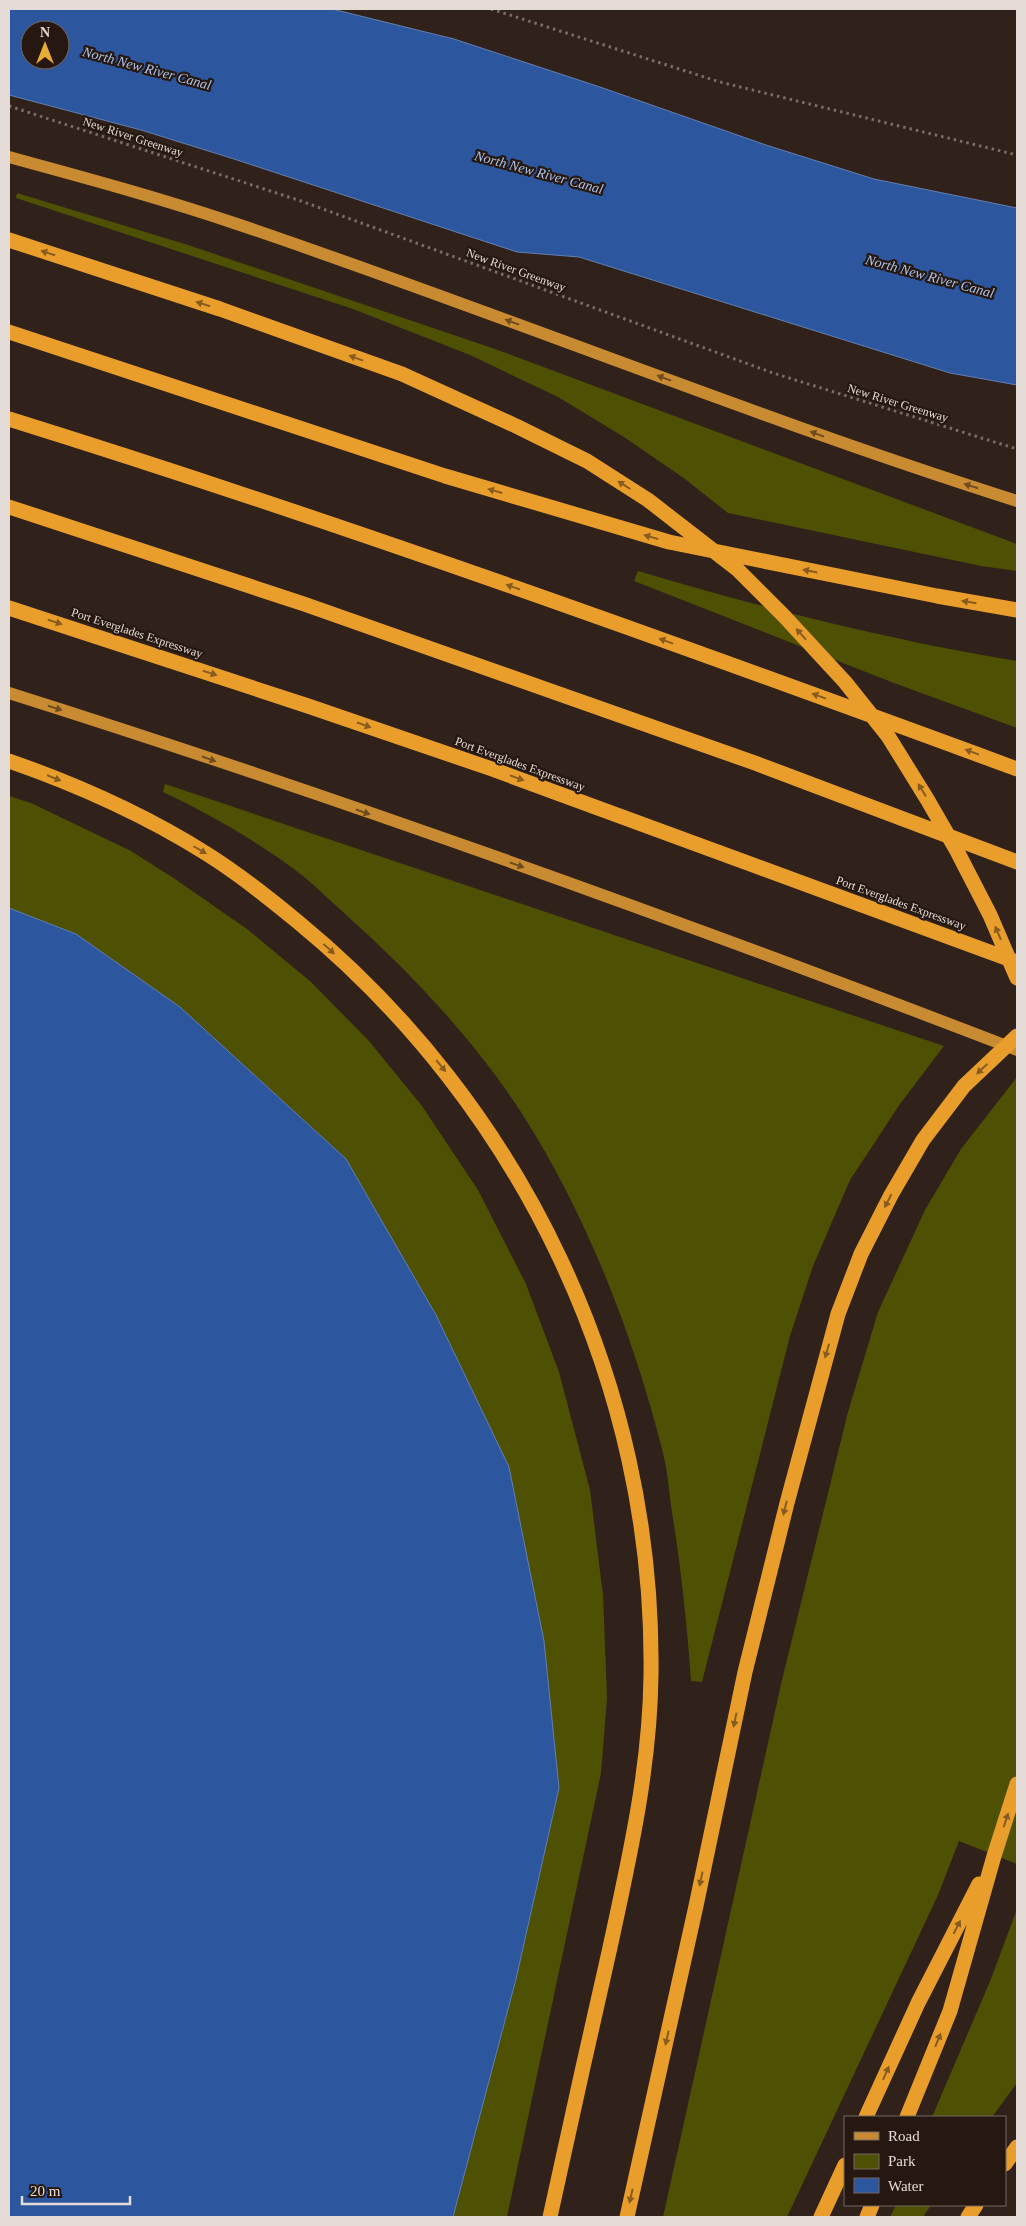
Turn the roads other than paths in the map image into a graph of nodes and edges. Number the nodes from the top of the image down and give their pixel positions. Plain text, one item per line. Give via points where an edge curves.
1 (9, 157) edge
2 (9, 240) edge
3 (9, 332) edge
4 (9, 419) edge
5 (1017, 500) edge
6 (9, 507) edge
7 (9, 608) edge
8 (1017, 610) edge
9 (9, 693) edge
10 (9, 761) edge
11 (1017, 769) edge
12 (1017, 862) edge
13 (1017, 962) edge
14 (1017, 978) edge
15 (1017, 1036) edge
16 (1017, 1050) edge
17 (1017, 1784) edge
18 (994, 1856) junction
19 (866, 2116) edge
20 (907, 2116) edge
21 (1017, 2147) edge
22 (1006, 2163) edge
23 (844, 2167) edge
24 (975, 2206) edge
25 (550, 2217) edge
26 (627, 2217) edge
27 (821, 2217) edge
28 (968, 2217) edge

5 -> 1 main road via 850,446 246,227
14 -> 2 highway via 961,859 888,736 838,675 737,569 648,500 587,461 402,374
8 -> 3 highway via 669,542 445,476
11 -> 4 highway via 371,538
6 - 12 highway via 322,610 755,763
7 -> 13 highway, Port Everglades Expressway via 299,702 492,769
9 -> 16 main road via 544,874 791,963
10 -> 25 highway via 95,794 209,855 263,894 363,979 406,1024 487,1127 522,1184 579,1300 620,1422 636,1492 651,1613 650,1697 647,1744 629,1860
15 -> 26 highway via 964,1086 924,1140 891,1194 861,1254 838,1314 745,1672
18 -> 17 highway
19 -> 18 highway via 918,2003
20 -> 18 highway via 950,2011
21 - 22 highway
23 - 27 highway
24 - 28 highway

